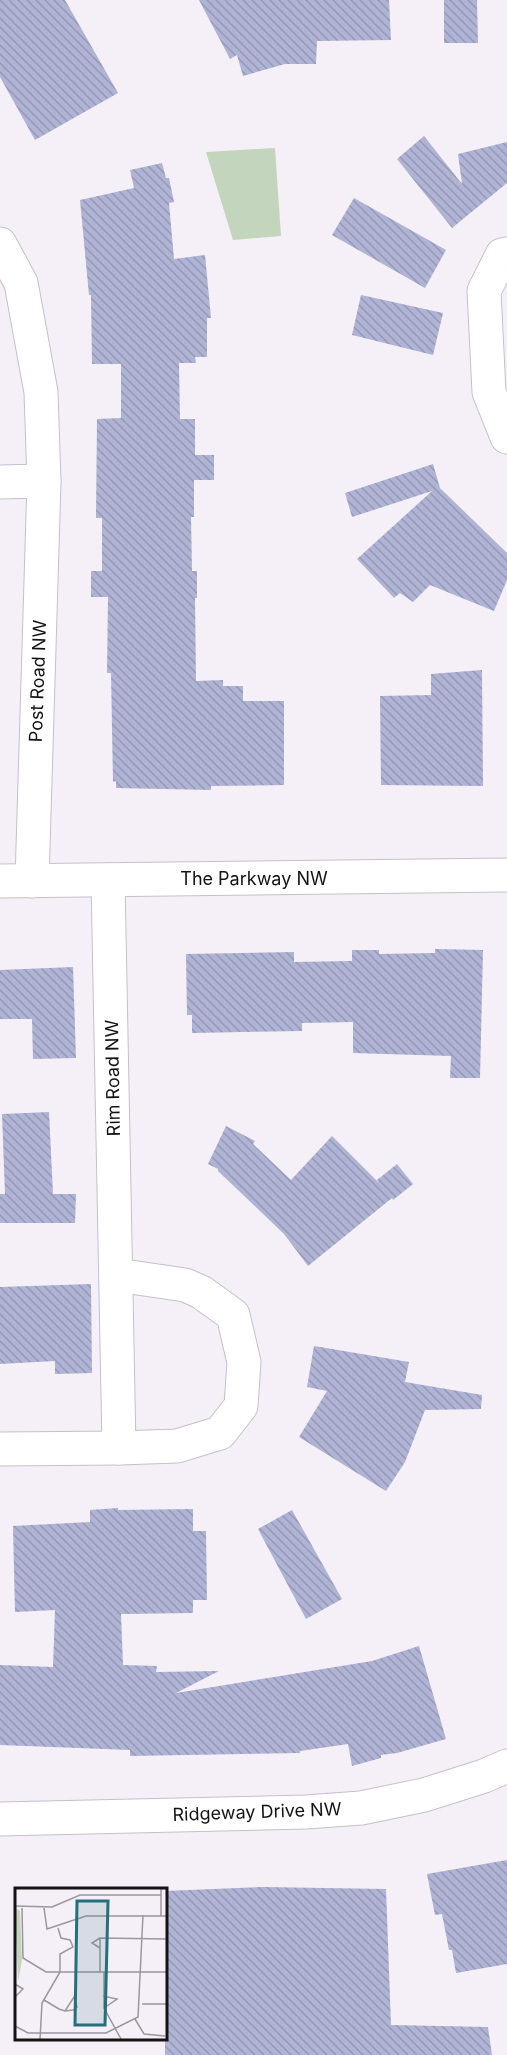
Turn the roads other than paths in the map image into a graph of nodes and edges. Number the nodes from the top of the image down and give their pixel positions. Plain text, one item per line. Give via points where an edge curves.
1 (0, 244) edge
2 (507, 254) edge
3 (10, 289) edge
4 (507, 437) edge
5 (44, 481) junction
6 (0, 482) edge
7 (507, 875) edge
8 (108, 880) junction
9 (0, 881) edge
10 (32, 881) junction
11 (117, 1275) junction
12 (119, 1448) junction
13 (0, 1449) edge
14 (507, 1766) edge
15 (0, 1819) edge

1 - 3 street, Post Road NW
2 - 4 street via 502,255 484,291 489,392
3 - 5 street, Post Road NW via 41,392
5 - 6 street
5 - 10 street, Post Road NW
7 - 8 street, The Parkway NW
8 - 10 street, The Parkway NW
8 - 11 street, Rim Road NW
9 - 10 street, The Parkway NW
11 - 12 street, Rim Road NW
11 - 12 street via 185,1284 201,1292 233,1315 244,1362 241,1406 220,1433 177,1446
12 - 13 street
14 - 15 street, Ridgeway Drive NW via 424,1795 361,1808

